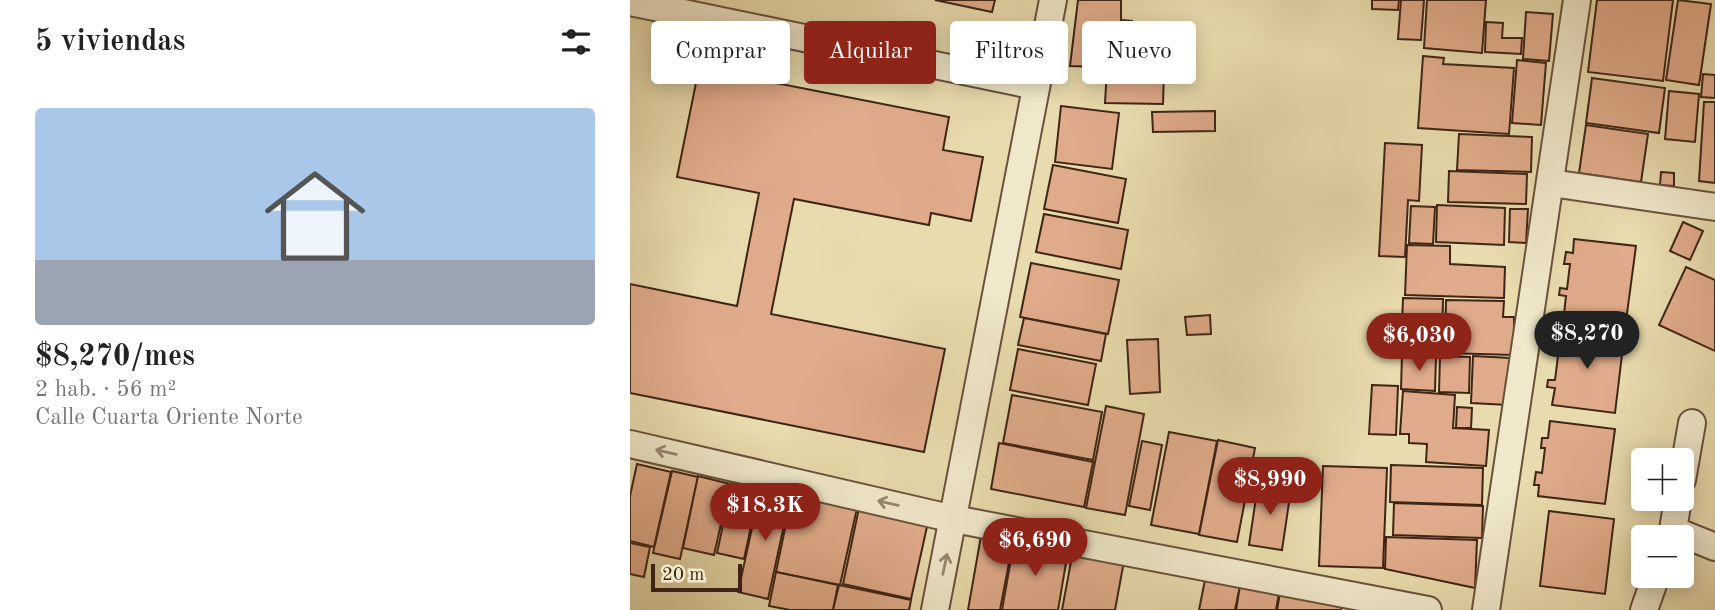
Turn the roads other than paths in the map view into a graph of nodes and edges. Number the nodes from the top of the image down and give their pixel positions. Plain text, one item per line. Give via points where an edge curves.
1 (1053, 0) edge
2 (1577, 0) edge
3 (630, 2) edge
4 (1035, 86) junction
5 (1551, 183) junction
6 (1715, 207) edge
7 (1692, 423) dead end
8 (630, 444) edge
9 (1688, 448) edge
10 (954, 519) junction
11 (1694, 541) edge
12 (1715, 547) edge
13 (1652, 588) edge
14 (935, 610) edge
15 (1428, 610) edge
16 (1486, 610) edge
17 (1644, 610) edge

1 - 4 street
2 - 5 street
3 - 4 street
4 - 10 street
5 - 6 street
5 - 16 street
7 - 9 street
10 -> 8 street
14 -> 10 street
10 - 15 street
11 - 12 street
13 - 17 street

